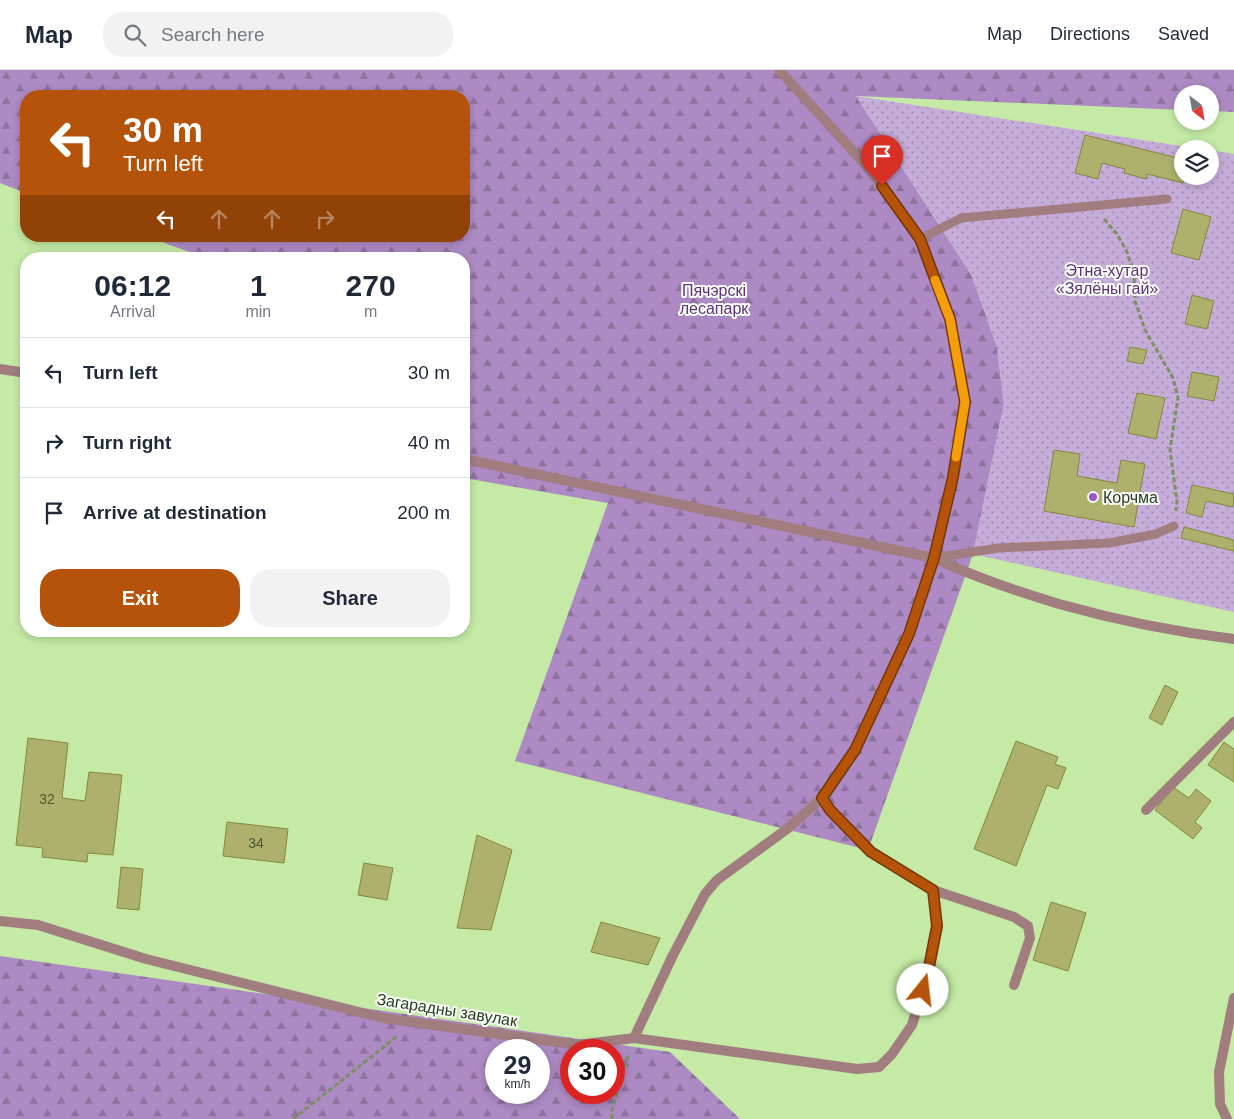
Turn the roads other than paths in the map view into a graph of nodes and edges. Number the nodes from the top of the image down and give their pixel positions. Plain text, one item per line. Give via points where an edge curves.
1 (779, 70) edge
2 (1167, 199) dead end
3 (920, 239) junction
4 (0, 369) edge
5 (20, 372) edge
6 (470, 460) edge
7 (1174, 526) road end
8 (934, 558) junction
9 (1234, 639) edge
10 (1234, 722) edge
11 (822, 798) junction
12 (1146, 810) dead end
13 (933, 890) junction
14 (0, 921) edge
15 (1014, 985) dead end
16 (1234, 998) edge
17 (634, 1038) junction
18 (1227, 1119) edge

1 - 3 street via 872,172
2 - 3 lane via 960,218
3 - 8 street via 950,319 965,402 953,477
4 - 5 street
6 - 8 street
7 - 8 lane via 1156,534 1109,543 998,548
8 - 9 street via 1022,593 1102,616 1196,635
8 - 11 street via 909,634 855,750
10 - 12 street
11 - 13 street via 871,852
11 - 17 street via 787,829 717,880 705,894
13 - 15 street via 1014,917 1028,926 1030,938
13 - 17 street, Загарадны завулак via 937,926 928,972 912,1025 880,1067 857,1070
14 - 17 street, Загарадны завулак via 38,925 146,959 374,1015 578,1045
16 - 18 street via 1219,1072 1220,1104

